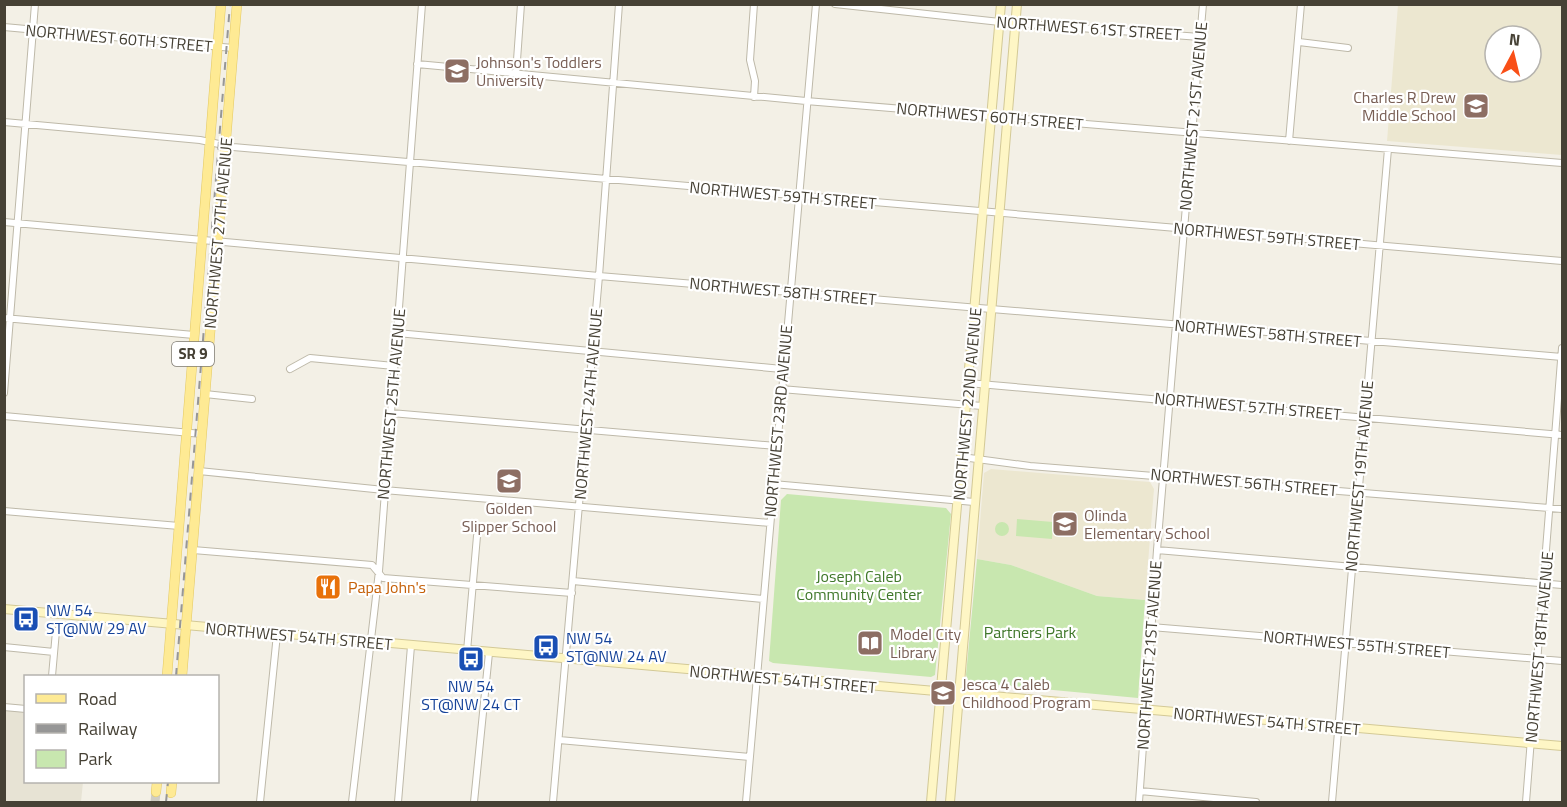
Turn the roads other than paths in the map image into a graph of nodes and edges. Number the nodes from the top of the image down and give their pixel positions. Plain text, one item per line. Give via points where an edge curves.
1 (35, 4) edge
2 (220, 4) edge
3 (237, 4) edge
4 (422, 4) edge
5 (521, 4) edge
6 (619, 4) edge
7 (754, 4) edge
8 (816, 4) edge
9 (835, 4) edge
10 (1001, 4) edge
11 (1017, 4) edge
12 (1203, 4) edge
13 (1301, 4) edge
14 (1015, 21) junction
15 (1000, 22) junction
16 (4, 27) edge
17 (33, 30) junction
18 (1200, 37) junction
19 (1299, 42) junction
20 (218, 47) junction
21 (233, 48) junction
22 (1348, 48) dead end
23 (417, 64) junction
24 (516, 74) junction
25 (613, 84) junction
26 (754, 97) junction
27 (807, 101) junction
28 (992, 116) junction
29 (1007, 117) junction
30 (4, 122) edge
31 (26, 124) junction
32 (1192, 134) junction
33 (1289, 141) junction
34 (209, 142) junction
35 (225, 146) junction
36 (1388, 149) junction
37 (409, 162) junction
38 (1563, 163) edge
39 (606, 178) junction
40 (798, 196) junction
41 (983, 212) junction
42 (999, 213) junction
43 (4, 222) edge
44 (18, 223) junction
45 (1184, 229) junction
46 (202, 240) junction
47 (217, 242) junction
48 (1378, 246) junction
49 (403, 257) junction
50 (1563, 261) edge
51 (599, 276) junction
52 (789, 291) junction
53 (975, 308) junction
54 (990, 309) junction
55 (7, 319) edge
56 (1177, 325) junction
57 (397, 333) junction
58 (194, 335) junction
59 (1371, 341) junction
60 (1563, 348) edge
61 (591, 352) junction
62 (1562, 357) edge
63 (394, 366) junction
64 (290, 369) dead end
65 (782, 369) junction
66 (968, 383) junction
67 (984, 384) junction
68 (781, 389) junction
69 (4, 393) edge
70 (205, 394) junction
71 (252, 399) dead end
72 (1170, 400) junction
73 (967, 405) junction
74 (982, 406) junction
75 (391, 413) junction
76 (4, 416) edge
77 (1364, 416) junction
78 (585, 429) junction
79 (186, 432) junction
80 (202, 434) junction
81 (1559, 435) edge
82 (776, 446) junction
83 (962, 457) junction
84 (978, 459) junction
85 (199, 471) junction
86 (1164, 475) junction
87 (773, 484) junction
88 (384, 490) junction
89 (1358, 492) junction
90 (958, 500) junction
91 (974, 502) junction
92 (579, 507) junction
93 (1551, 508) junction
94 (1563, 509) edge
95 (4, 511) edge
96 (770, 523) junction
97 (179, 526) junction
98 (477, 536) dead end
99 (1157, 549) junction
100 (193, 550) junction
101 (1352, 567) junction
102 (379, 571) junction
103 (573, 581) junction
104 (1545, 584) junction
105 (1563, 585) edge
106 (472, 586) junction
107 (572, 593) junction
108 (764, 599) junction
109 (4, 609) edge
110 (172, 625) junction
111 (186, 627) junction
112 (1151, 627) junction
113 (56, 631) dead end
114 (277, 634) junction
115 (370, 643) junction
116 (1345, 643) junction
117 (411, 646) junction
118 (4, 647) edge
119 (467, 651) junction
120 (54, 652) junction
121 (489, 653) junction
122 (1539, 659) junction
123 (566, 660) junction
124 (1563, 661) edge
125 (52, 675) edge
126 (167, 675) edge
127 (182, 675) edge
128 (757, 677) junction
129 (942, 692) junction
130 (958, 693) junction
131 (4, 707) edge
132 (24, 709) edge
133 (1145, 711) junction
134 (1338, 727) junction
135 (559, 740) junction
136 (1532, 744) junction
137 (1563, 746) edge
138 (750, 757) junction
139 (157, 783) edge
140 (172, 783) edge
141 (1140, 791) junction
142 (156, 792) tunnel mouth
143 (171, 793) dead end
144 (260, 802) edge
145 (352, 802) edge
146 (398, 802) edge
147 (474, 802) edge
148 (553, 802) edge
149 (746, 802) edge
150 (932, 802) edge
151 (950, 802) edge
152 (1139, 802) edge
153 (1256, 802) edge
154 (1332, 802) edge
155 (1526, 802) edge

1 - 17 street
2 - 20 main road, NORTHWEST 27TH AVENUE / SR 9
3 - 21 main road, NORTHWEST 27TH AVENUE / SR 9
4 - 23 street, NORTHWEST 25TH AVENUE
5 - 24 street
6 - 25 street, NORTHWEST 24TH AVENUE
7 - 26 street via 750,60
8 - 27 street, NORTHWEST 23RD AVENUE
9 - 15 street, NORTHWEST 61ST STREET
10 - 15 main road, NORTHWEST 22ND AVENUE
11 - 14 main road, NORTHWEST 22ND AVENUE
12 - 18 street, NORTHWEST 21ST AVENUE
13 - 19 street
14 - 15 street, NORTHWEST 61ST STREET
14 - 18 street, NORTHWEST 61ST STREET
14 - 29 main road, NORTHWEST 22ND AVENUE
15 - 28 main road, NORTHWEST 22ND AVENUE
16 - 17 street, NORTHWEST 60TH STREET
17 - 20 street, NORTHWEST 60TH STREET
17 - 31 street
18 - 32 street, NORTHWEST 21ST AVENUE
19 - 22 street
19 - 33 street
20 - 21 street, NORTHWEST 60TH STREET
20 - 34 main road, NORTHWEST 27TH AVENUE / SR 9
21 - 35 main road, NORTHWEST 27TH AVENUE / SR 9
23 - 24 street, NORTHWEST 60TH STREET
23 - 37 street, NORTHWEST 25TH AVENUE
24 - 25 street, NORTHWEST 60TH STREET
25 - 26 street, NORTHWEST 60TH STREET
25 - 39 street, NORTHWEST 24TH AVENUE
26 - 27 street, NORTHWEST 60TH STREET
27 - 28 street, NORTHWEST 60TH STREET
27 - 40 street, NORTHWEST 23RD AVENUE
28 - 29 street, NORTHWEST 60TH STREET
28 - 41 main road, NORTHWEST 22ND AVENUE
29 - 32 street, NORTHWEST 60TH STREET
29 - 42 main road, NORTHWEST 22ND AVENUE
30 - 31 street, NORTHWEST 59TH STREET
31 - 34 street, NORTHWEST 59TH STREET
31 - 44 street
32 - 33 street, NORTHWEST 60TH STREET
32 - 45 street, NORTHWEST 21ST AVENUE
33 - 36 street, NORTHWEST 60TH STREET
34 - 35 street, NORTHWEST 59TH STREET
34 - 46 main road, NORTHWEST 27TH AVENUE / SR 9
35 - 37 street, NORTHWEST 59TH STREET
35 - 47 main road, NORTHWEST 27TH AVENUE / SR 9
36 - 38 street, NORTHWEST 60TH STREET
36 - 48 street, NORTHWEST 19TH AVENUE
37 - 39 street, NORTHWEST 59TH STREET
37 - 49 street, NORTHWEST 25TH AVENUE
39 - 40 street, NORTHWEST 59TH STREET
39 - 51 street, NORTHWEST 24TH AVENUE
40 - 41 street, NORTHWEST 59TH STREET
40 - 52 street, NORTHWEST 23RD AVENUE
41 - 42 street, NORTHWEST 59TH STREET
41 - 53 main road, NORTHWEST 22ND AVENUE
42 - 45 street, NORTHWEST 59TH STREET
42 - 54 main road, NORTHWEST 22ND AVENUE
43 - 44 street, NORTHWEST 58TH STREET
44 - 46 street, NORTHWEST 58TH STREET
44 - 55 street
45 - 48 street, NORTHWEST 59TH STREET
45 - 56 street, NORTHWEST 21ST AVENUE
46 - 47 street, NORTHWEST 58TH STREET
46 - 58 main road, NORTHWEST 27TH AVENUE / SR 9
47 - 49 street, NORTHWEST 58TH STREET
47 - 70 main road, NORTHWEST 27TH AVENUE / SR 9
48 - 50 street, NORTHWEST 59TH STREET
48 - 59 street, NORTHWEST 19TH AVENUE
49 - 51 street, NORTHWEST 58TH STREET
49 - 57 street, NORTHWEST 25TH AVENUE
51 - 52 street, NORTHWEST 58TH STREET
51 - 61 street, NORTHWEST 24TH AVENUE
52 - 53 street, NORTHWEST 58TH STREET
52 - 65 street, NORTHWEST 23RD AVENUE
53 - 54 street, NORTHWEST 58TH STREET
53 - 66 main road, NORTHWEST 22ND AVENUE
54 - 56 street, NORTHWEST 58TH STREET
54 - 67 main road, NORTHWEST 22ND AVENUE
55 - 58 street
55 - 69 street
56 - 59 street, NORTHWEST 58TH STREET
56 - 72 street, NORTHWEST 21ST AVENUE
57 - 61 street
57 - 63 street, NORTHWEST 25TH AVENUE
58 - 79 main road, NORTHWEST 27TH AVENUE / SR 9
59 - 62 street, NORTHWEST 58TH STREET
59 - 77 street, NORTHWEST 19TH AVENUE
60 - 62 street, NORTHWEST 18TH AVENUE
61 - 65 street
61 - 78 street, NORTHWEST 24TH AVENUE
62 - 81 street, NORTHWEST 18TH AVENUE
63 - 64 street via 310,358
63 - 75 street, NORTHWEST 25TH AVENUE
65 - 68 street, NORTHWEST 23RD AVENUE
66 - 67 street, NORTHWEST 57TH STREET
66 - 73 main road, NORTHWEST 22ND AVENUE
67 - 72 street, NORTHWEST 57TH STREET
67 - 74 main road, NORTHWEST 22ND AVENUE
68 - 73 street
68 - 82 street, NORTHWEST 23RD AVENUE
70 - 71 street
70 - 80 main road, NORTHWEST 27TH AVENUE / SR 9
72 - 77 street, NORTHWEST 57TH STREET
72 - 86 street, NORTHWEST 21ST AVENUE
73 - 74 street
73 - 83 main road, NORTHWEST 22ND AVENUE
74 - 84 main road, NORTHWEST 22ND AVENUE
75 - 78 street
75 - 88 street, NORTHWEST 25TH AVENUE
76 - 79 street
77 - 81 street, NORTHWEST 57TH STREET
77 - 89 street, NORTHWEST 19TH AVENUE
78 - 82 street
78 - 92 street, NORTHWEST 24TH AVENUE
79 - 80 street
79 - 97 main road, NORTHWEST 27TH AVENUE / SR 9
80 - 85 main road, NORTHWEST 27TH AVENUE / SR 9
81 - 93 street, NORTHWEST 18TH AVENUE
82 - 87 street, NORTHWEST 23RD AVENUE
83 - 84 street, NORTHWEST 56TH STREET
83 - 90 main road, NORTHWEST 22ND AVENUE
84 - 86 street, NORTHWEST 56TH STREET
84 - 91 main road, NORTHWEST 22ND AVENUE
85 - 88 street
85 - 100 main road, NORTHWEST 27TH AVENUE / SR 9
86 - 89 street, NORTHWEST 56TH STREET
86 - 99 street, NORTHWEST 21ST AVENUE
87 - 90 street
87 - 96 street, NORTHWEST 23RD AVENUE
88 - 92 street
88 - 102 street, NORTHWEST 25TH AVENUE
89 - 93 street, NORTHWEST 56TH STREET
89 - 101 street, NORTHWEST 19TH AVENUE
90 - 91 street
90 - 129 main road, NORTHWEST 22ND AVENUE
91 - 130 main road, NORTHWEST 22ND AVENUE
92 - 96 street
92 - 103 street, NORTHWEST 24TH AVENUE
93 - 94 street, NORTHWEST 56TH STREET
93 - 104 street, NORTHWEST 18TH AVENUE
95 - 97 street
96 - 108 street, NORTHWEST 23RD AVENUE
97 - 110 main road, NORTHWEST 27TH AVENUE / SR 9
98 - 106 street
99 - 101 street
99 - 112 street, NORTHWEST 21ST AVENUE
100 - 102 street via 372,565
100 - 111 main road, NORTHWEST 27TH AVENUE / SR 9
101 - 104 street
101 - 116 street, NORTHWEST 19TH AVENUE
102 - 106 street via 383,578
102 - 115 street, NORTHWEST 25TH AVENUE
103 - 107 street, NORTHWEST 24TH AVENUE
103 - 108 street
104 - 105 street
104 - 122 street, NORTHWEST 18TH AVENUE
106 - 107 street
106 - 119 street
107 - 123 street, NORTHWEST 24TH AVENUE
108 - 128 street, NORTHWEST 23RD AVENUE
109 - 110 main road, NORTHWEST 54TH STREET
110 - 111 main road, NORTHWEST 54TH STREET
110 - 126 main road, NORTHWEST 27TH AVENUE / SR 9
111 - 114 main road, NORTHWEST 54TH STREET
111 - 127 main road, NORTHWEST 27TH AVENUE / SR 9
112 - 116 street, NORTHWEST 55TH STREET
112 - 133 street, NORTHWEST 21ST AVENUE
113 - 120 street
114 - 115 main road, NORTHWEST 54TH STREET
114 - 144 street
115 - 117 main road, NORTHWEST 54TH STREET
115 - 145 street, NORTHWEST 25TH AVENUE
116 - 122 street, NORTHWEST 55TH STREET
116 - 134 street, NORTHWEST 19TH AVENUE
117 - 119 main road, NORTHWEST 54TH STREET
117 - 146 street
118 - 120 street
119 - 121 main road, NORTHWEST 54TH STREET
120 - 125 street
121 - 123 main road, NORTHWEST 54TH STREET
121 - 147 street
122 - 124 street, NORTHWEST 55TH STREET
122 - 136 street, NORTHWEST 18TH AVENUE
123 - 128 main road, NORTHWEST 54TH STREET
123 - 135 street, NORTHWEST 24TH AVENUE
128 - 129 main road, NORTHWEST 54TH STREET
128 - 138 street, NORTHWEST 23RD AVENUE
129 - 130 main road, NORTHWEST 54TH STREET
129 - 150 main road, NORTHWEST 22ND AVENUE
130 - 133 main road, NORTHWEST 54TH STREET
130 - 151 main road, NORTHWEST 22ND AVENUE
131 - 132 street
133 - 134 main road, NORTHWEST 54TH STREET
133 - 141 street, NORTHWEST 21ST AVENUE
134 - 136 main road, NORTHWEST 54TH STREET
134 - 154 street, NORTHWEST 19TH AVENUE
135 - 138 street
135 - 148 street, NORTHWEST 24TH AVENUE
136 - 137 main road, NORTHWEST 54TH STREET
136 - 155 street, NORTHWEST 18TH AVENUE
138 - 149 street, NORTHWEST 23RD AVENUE
139 - 142 main road
140 - 143 main road
141 - 152 street, NORTHWEST 21ST AVENUE
141 - 153 street

